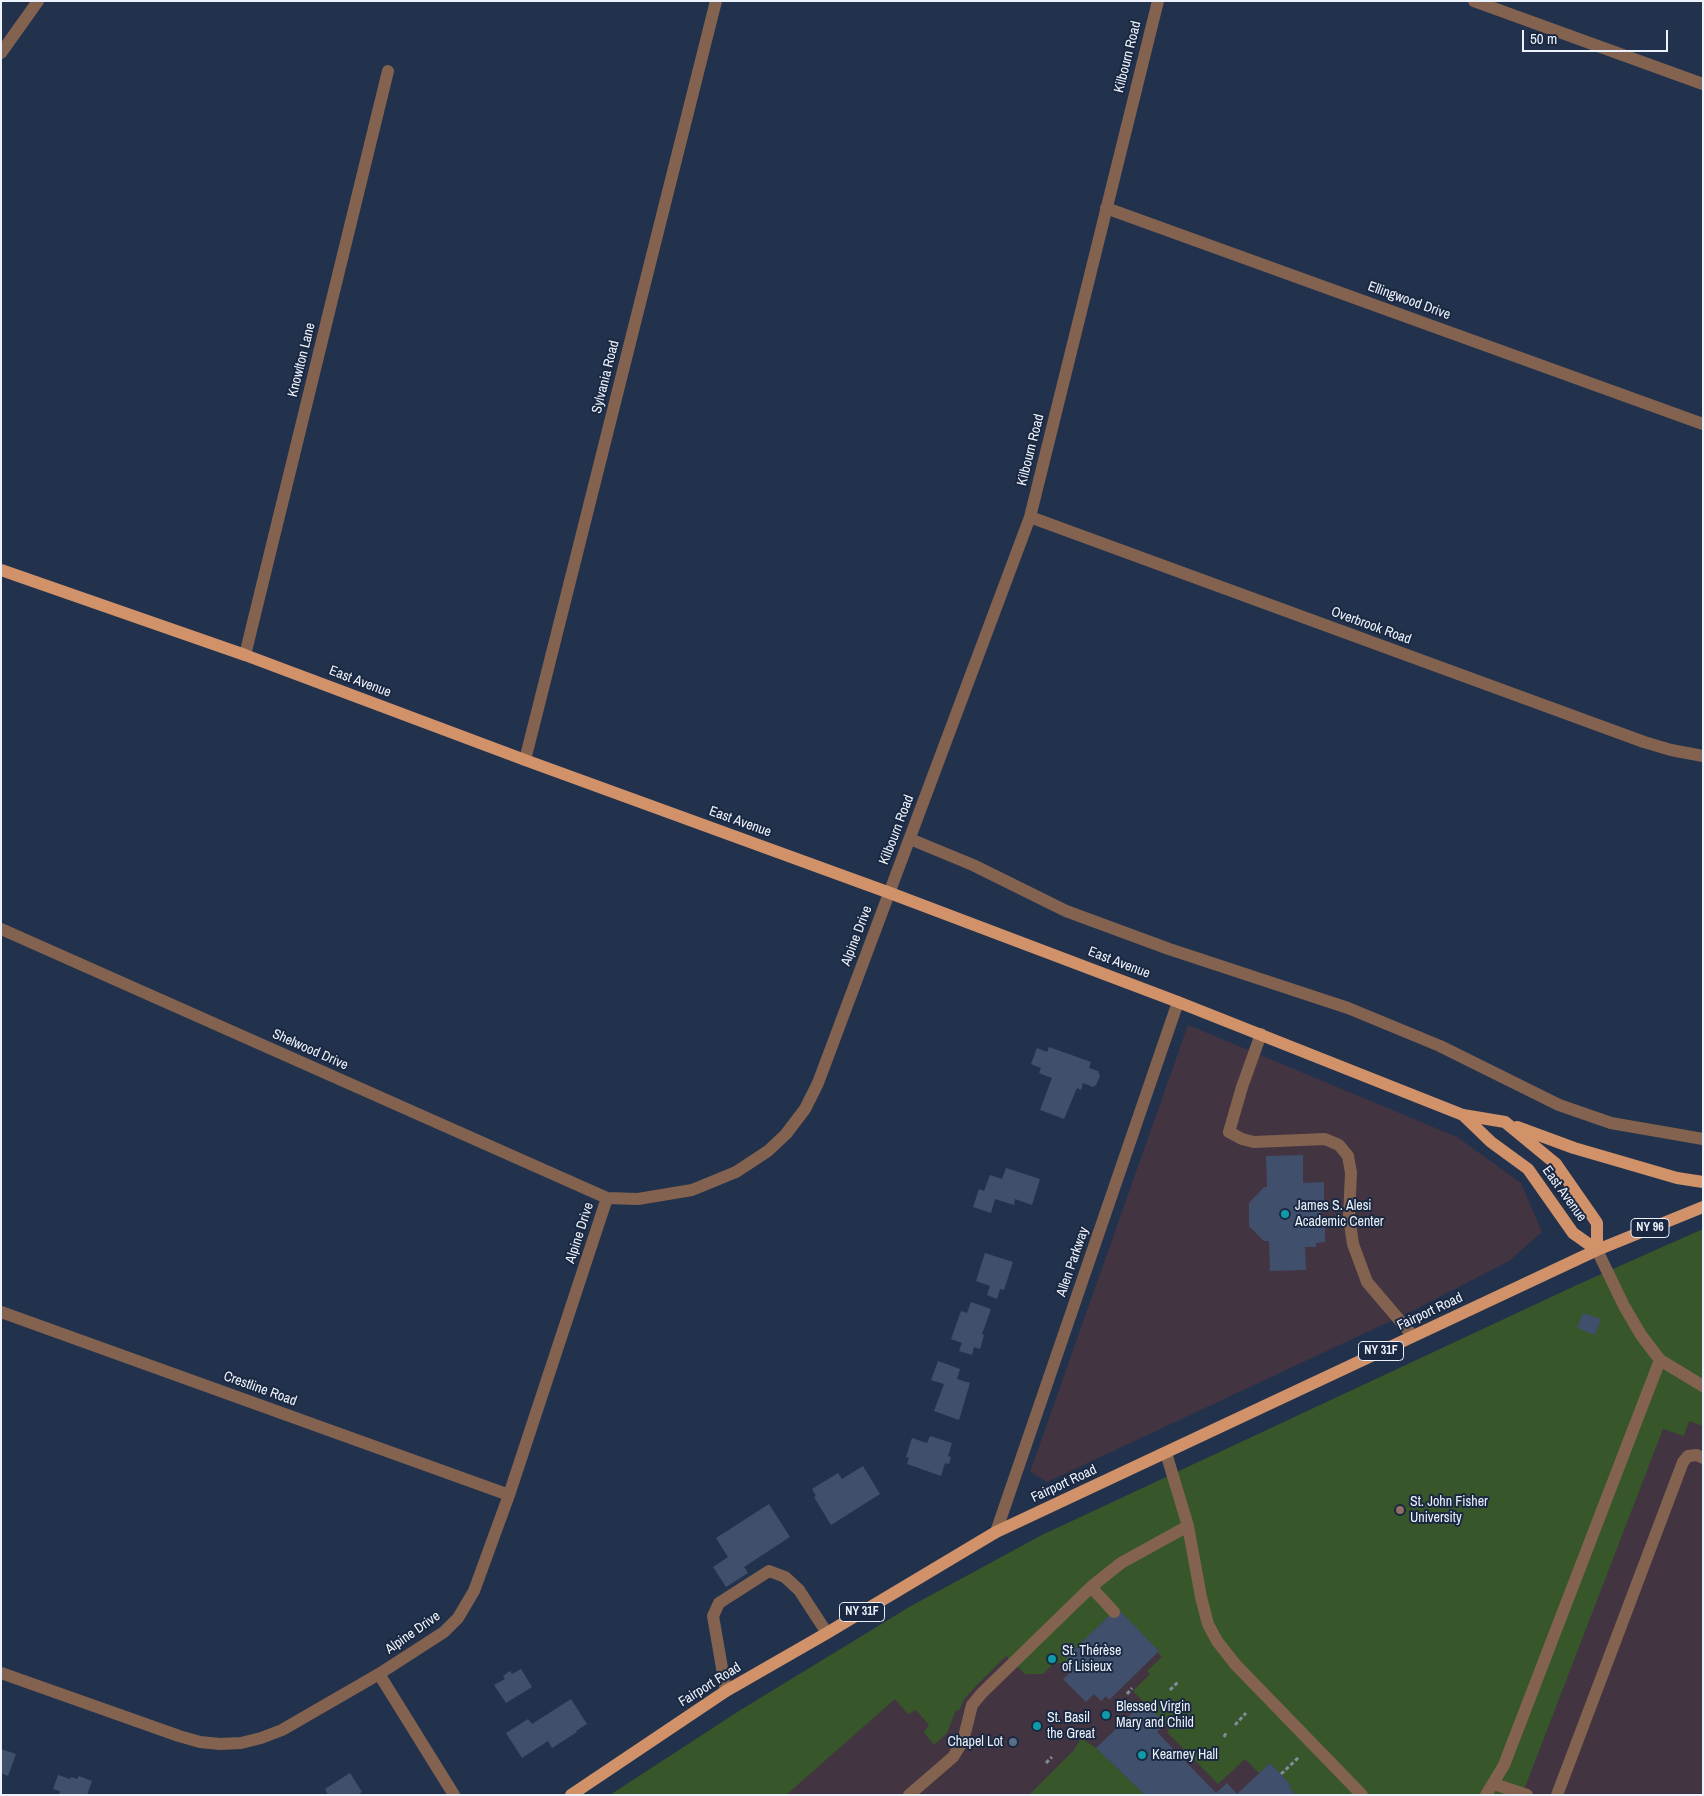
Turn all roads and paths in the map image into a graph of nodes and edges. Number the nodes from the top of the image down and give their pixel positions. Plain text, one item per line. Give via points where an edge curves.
1 (38, 1) edge
2 (716, 1) edge
3 (1158, 1) edge
4 (1474, 1) edge
5 (1, 53) edge
6 (388, 71) dead end
7 (1703, 84) edge
8 (1106, 208) junction
9 (1703, 424) edge
10 (1030, 517) junction
11 (1, 570) edge
12 (245, 655) junction
13 (1703, 756) edge
14 (525, 760) junction
15 (910, 839) junction
16 (890, 892) junction
17 (1, 929) edge
18 (1178, 1002) junction
19 (1261, 1034) junction
20 (1463, 1115) junction
21 (1505, 1122) junction
22 (1703, 1139) edge
23 (1703, 1182) edge
24 (607, 1198) junction
25 (1703, 1207) edge
26 (1597, 1250) junction
27 (1, 1312) edge
28 (1413, 1336) junction
29 (1660, 1360) junction
30 (1703, 1386) edge
31 (1166, 1453) junction
32 (1703, 1458) edge
33 (509, 1495) junction
34 (1188, 1526) junction
35 (996, 1532) junction
36 (1091, 1587) junction
37 (1114, 1612) dead end
38 (827, 1633) junction
39 (1, 1673) edge
40 (379, 1674) junction
41 (1179, 1681) dead end
42 (1132, 1688) dead end
43 (1170, 1690) dead end
44 (726, 1691) junction
45 (1127, 1694) dead end
46 (1246, 1713) dead end
47 (1235, 1725) dead end
48 (1052, 1757) dead end
49 (1299, 1757) dead end
50 (1046, 1763) dead end
51 (1281, 1774) dead end
52 (1494, 1784) junction
53 (454, 1795) edge
54 (570, 1795) edge
55 (909, 1795) edge
56 (1362, 1795) edge
57 (1486, 1795) edge
58 (1526, 1795) edge
59 (1557, 1795) edge

1 - 5 street
2 - 14 street, Sylvania Road
3 - 8 street, Kilbourn Road
4 - 7 street
6 - 12 street, Knowlton Lane
8 - 9 street, Ellingwood Drive
8 - 10 street, Kilbourn Road
10 - 13 street, Overbrook Road via 1644,742
10 - 15 street, Kilbourn Road
11 - 12 main road, East Avenue
12 - 14 main road, East Avenue
14 - 16 main road, East Avenue
15 - 16 street, Kilbourn Road
15 - 22 street via 1066,910 1169,949 1348,1008 1440,1046 1559,1105 1611,1124
16 - 18 main road, East Avenue
16 - 24 street, Alpine Drive via 818,1083 786,1134 751,1163 692,1190 638,1199
17 - 24 street, Shelwood Drive
18 - 19 main road, East Avenue
18 - 35 street, Allen Parkway
19 - 20 main road, East Avenue
19 - 28 street via 1228,1132 1254,1142 1325,1139 1339,1145 1348,1156 1353,1244 1367,1282
20 - 21 main road, East Avenue
20 - 26 main road, East Avenue via 1491,1142 1528,1169 1573,1233
21 - 23 main road via 1574,1148 1677,1178
21 - 26 main road, East Avenue via 1556,1164 1597,1223
24 - 33 street, Alpine Drive
25 - 26 main road, NY 96
26 - 28 main road, Fairport Road / NY 31F
26 - 29 street via 1624,1306
27 - 33 street, Crestline Road
28 - 31 main road, Fairport Road / NY 31F
29 - 30 street
29 - 52 street
31 - 34 street
31 - 35 main road, Fairport Road / NY 31F
32 - 59 street via 1688,1456 1683,1462
33 - 40 street, Alpine Drive via 474,1591 458,1618 444,1632
34 - 36 street via 1121,1563
34 - 56 street via 1200,1597 1217,1640 1235,1664
35 - 38 main road, Fairport Road / NY 31F
36 - 37 street
36 - 55 street via 982,1693 972,1705 963,1741 953,1757
38 - 44 main road, Fairport Road / NY 31F
38 - 44 street via 798,1590 785,1577 770,1572 719,1603 714,1616
39 - 40 street, Alpine Drive via 180,1736 220,1744 241,1743 282,1730
40 - 53 street
41 - 43 path
42 - 45 path
44 - 54 main road, Fairport Road / NY 31F
46 - 47 path
48 - 50 path
49 - 51 path
52 - 57 street
52 - 58 street

